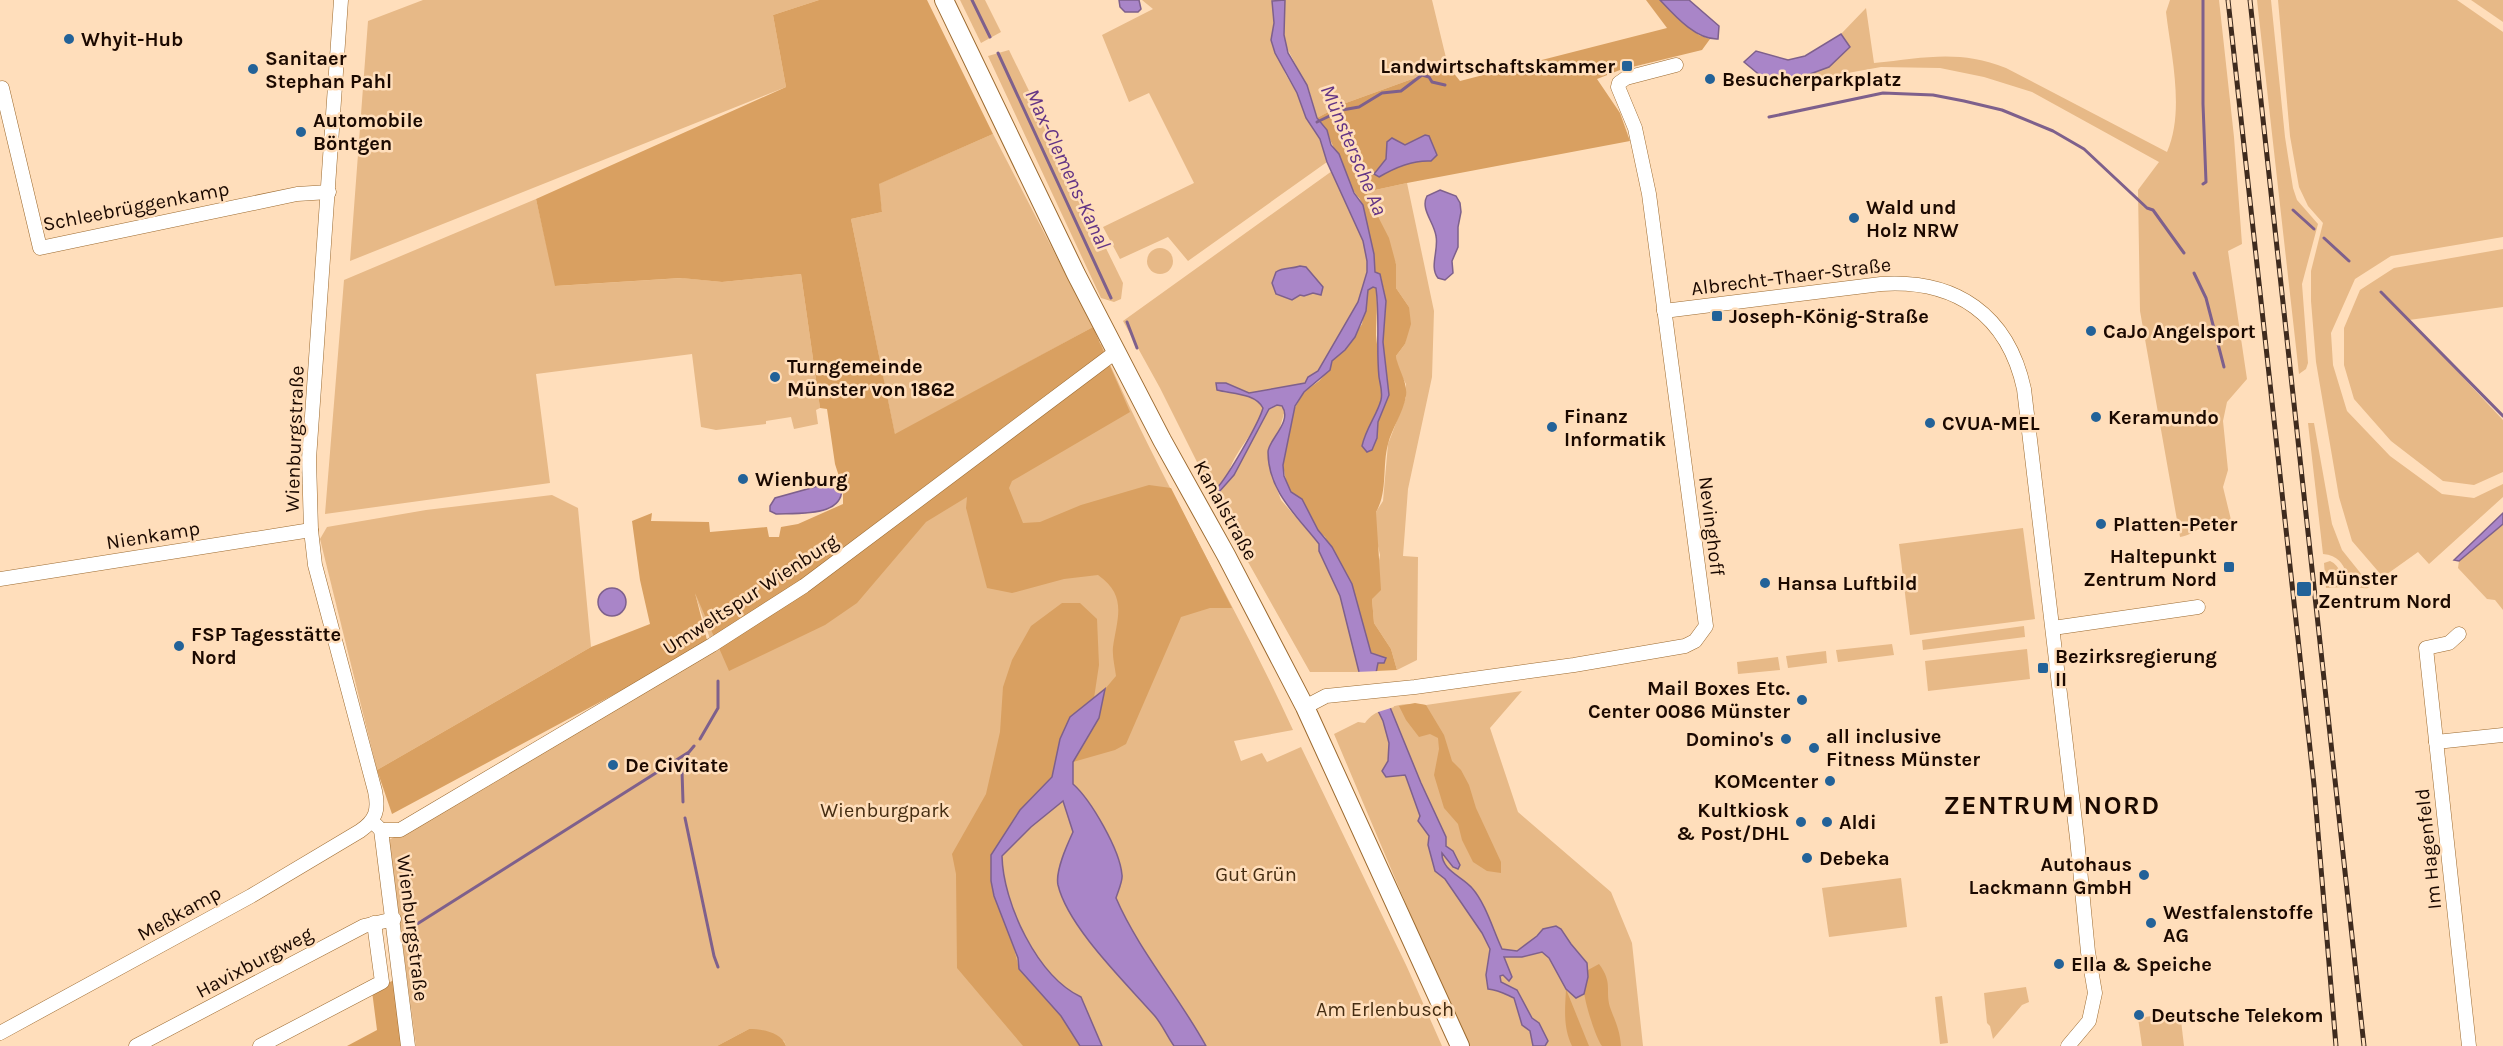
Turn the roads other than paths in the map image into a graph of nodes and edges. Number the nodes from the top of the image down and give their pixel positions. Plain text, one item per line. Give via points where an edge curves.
1 (341, 0) edge
2 (944, 0) edge
3 (1676, 65) dead end
4 (2, 88) dead end
5 (329, 192) junction
6 (1664, 311) junction
7 (1117, 351) junction
8 (311, 530) junction
9 (0, 579) edge
10 (2198, 607) dead end
11 (2053, 628) junction
12 (2459, 634) dead end
13 (1305, 707) junction
14 (2503, 735) edge
15 (2436, 742) junction
16 (377, 825) junction
17 (394, 919) junction
18 (374, 922) junction
19 (0, 1033) edge
20 (135, 1046) edge
21 (260, 1046) edge
22 (408, 1046) edge
23 (1460, 1046) edge
24 (2068, 1046) edge
25 (2469, 1046) edge

1 - 5 street, Wienburgstraße
2 - 7 main road, Kanalstraße
3 - 6 street, Nevinghoff via 1626,78 1618,87 1640,147
4 - 5 street, Schleebrüggenkamp via 40,248 297,194
5 - 8 street, Wienburgstraße via 309,459
6 - 11 street, Albrecht-Thaer-Straße via 1904,282 1949,292 1984,315 1995,325 2015,358 2024,389
6 - 13 street, Nevinghoff via 1706,626 1695,641 1574,665 1326,696
7 - 13 main road, Kanalstraße
7 - 16 street, Umweltspur Wienburg via 786,598 400,830
8 - 9 street, Nienkamp
8 - 16 street, Wienburgstraße via 320,583 376,799
10 - 11 street
11 - 24 street, Albrecht-Thaer-Straße via 2095,993 2089,1021
12 - 15 street, Im Hagenfeld via 2449,643 2426,648
13 - 23 main road, Kanalstraße
14 - 15 street
15 - 25 street, Im Hagenfeld
16 - 17 street, Wienburgstraße
16 - 19 street, Meßkamp
17 - 18 street, Havixburgweg
17 - 22 street, Wienburgstraße
18 - 20 street, Havixburgweg
18 - 21 street via 382,982

